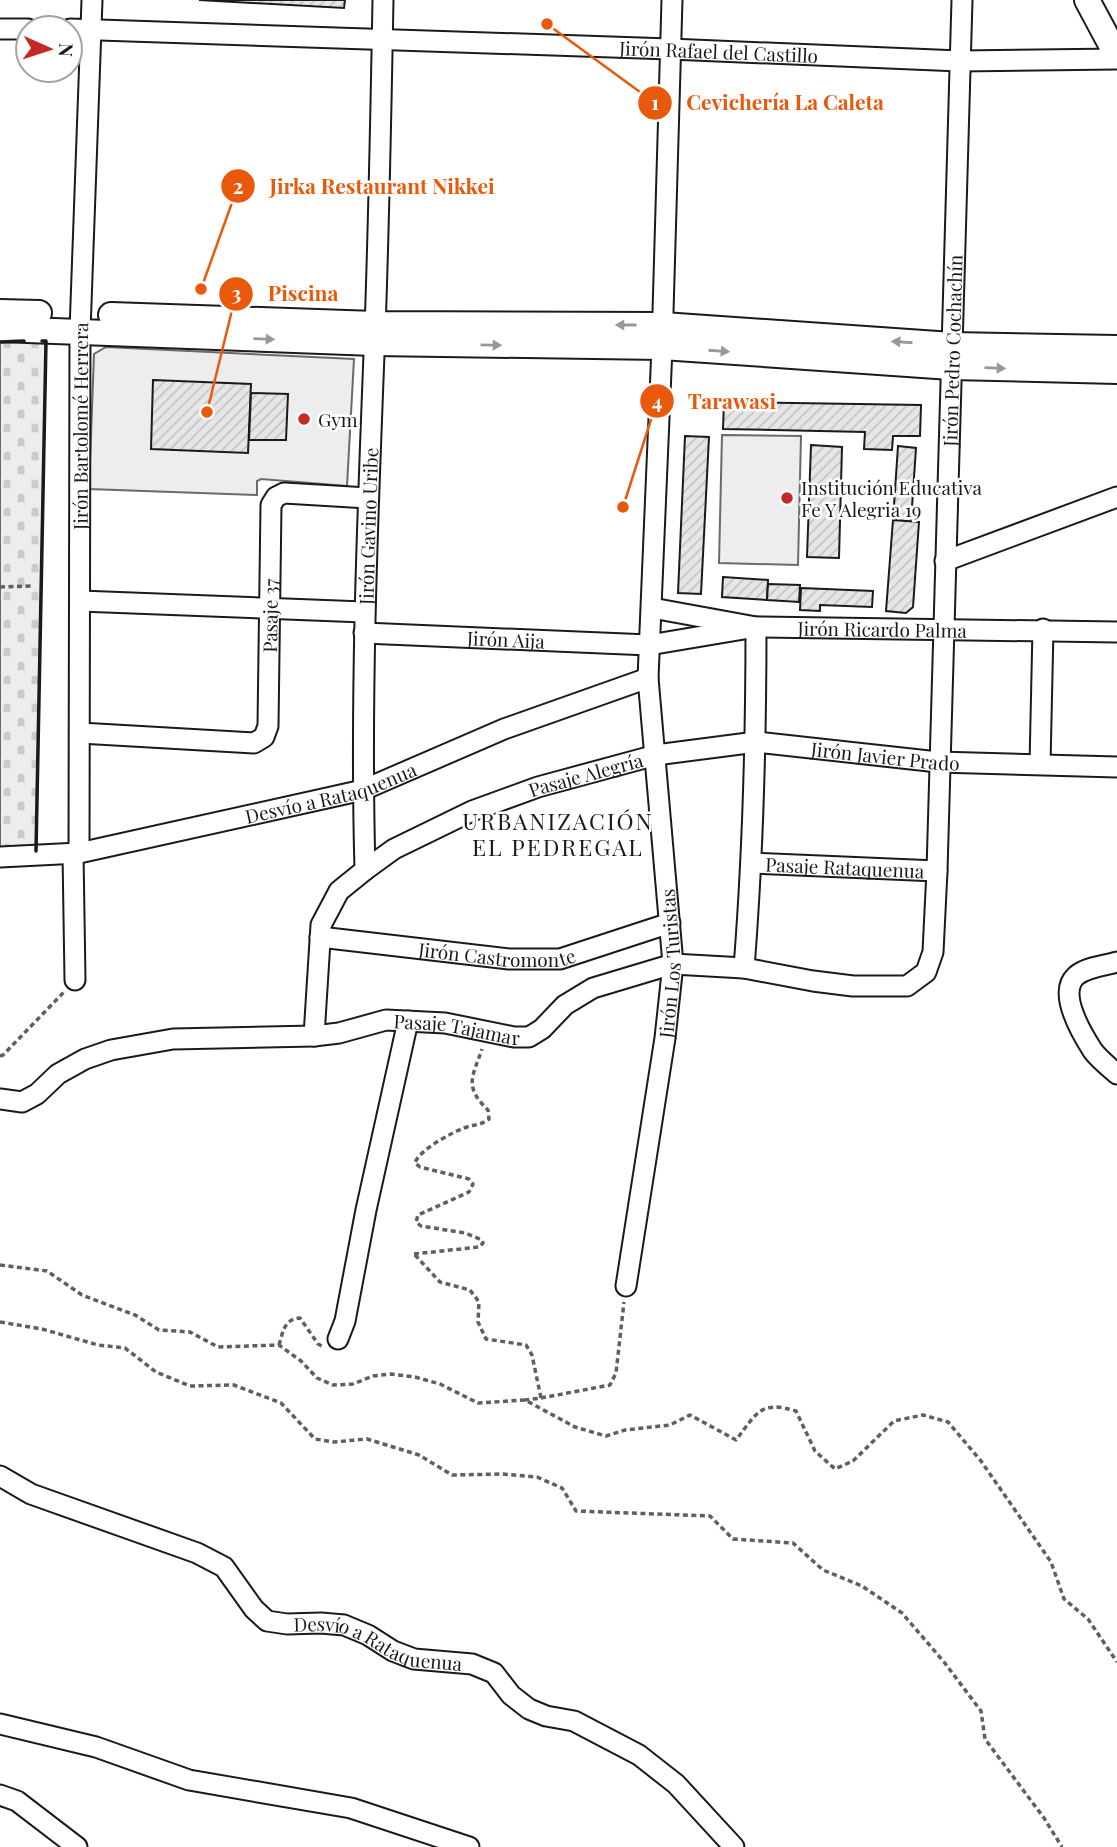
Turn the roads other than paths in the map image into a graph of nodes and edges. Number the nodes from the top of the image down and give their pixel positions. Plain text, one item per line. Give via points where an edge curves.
1 (92, 0) edge
2 (383, 0) edge
3 (672, 0) edge
4 (962, 0) edge
5 (1087, 0) edge
6 (1104, 0) edge
7 (1117, 26) edge
8 (84, 29) edge
9 (92, 29) junction
10 (382, 41) junction
11 (670, 49) junction
12 (1117, 58) edge
13 (960, 61) junction
14 (0, 312) edge
15 (81, 322) junction
16 (0, 329) edge
17 (374, 334) junction
18 (662, 336) junction
19 (1117, 348) edge
20 (951, 356) junction
21 (1117, 371) edge
22 (1117, 497) edge
23 (368, 498) junction
24 (945, 561) junction
25 (80, 601) junction
26 (271, 607) junction
27 (652, 608) junction
28 (364, 612) junction
29 (756, 627) junction
30 (1043, 629) junction
31 (943, 631) junction
32 (1117, 632) edge
33 (364, 633) junction
34 (649, 645) junction
35 (648, 678) junction
36 (80, 733) junction
37 (756, 742) junction
38 (656, 755) junction
39 (938, 762) junction
40 (1040, 764) junction
41 (1117, 767) edge
42 (363, 790) junction
43 (76, 853) junction
44 (0, 857) edge
45 (752, 863) junction
46 (365, 870) junction
47 (937, 872) junction
48 (670, 923) junction
49 (320, 937) junction
50 (933, 952) joint
51 (1117, 962) edge
52 (674, 964) junction
53 (744, 968) junction
54 (75, 980) road end
55 (408, 1021) junction
56 (314, 1036) junction
57 (1117, 1074) edge
58 (0, 1099) edge
59 (626, 1286) road end
60 (338, 1339) road end
61 (0, 1476) edge
62 (0, 1724) edge
63 (0, 1795) edge
64 (77, 1847) edge
65 (470, 1847) edge
66 (734, 1847) edge

1 - 9 street, Jirón Bartolomé Herrera
2 - 10 street, Jirón Gavino Uribe
3 - 11 street, Jirón Los Turistas
4 - 13 street, Jirón Pedro Cochachín
5 - 12 main road
6 - 7 main road
8 - 9 street, Jirón Rafael del Castillo
9 - 10 street, Jirón Rafael del Castillo
9 - 15 street, Jirón Bartolomé Herrera
10 - 11 street, Jirón Rafael del Castillo
10 - 17 street, Jirón Gavino Uribe
11 - 13 street, Jirón Rafael del Castillo
11 - 18 street, Jirón Los Turistas
12 - 13 street, Jirón Rafael del Castillo
13 - 20 street, Jirón Pedro Cochachín
14 - 15 main road
15 - 16 main road
15 - 17 main road
15 - 25 street, Jirón Bartolomé Herrera
17 - 18 main road
17 - 23 street, Jirón Gavino Uribe
18 - 20 main road
18 - 27 street, Jirón Los Turistas
19 - 20 main road
20 -> 21 main road
20 - 24 street, Jirón Pedro Cochachín
22 - 24 street
23 - 26 street, Pasaje 37 via 275,497 271,505
23 - 28 street, Jirón Gavino Uribe
24 - 31 street, Jirón Pedro Cochachín
25 - 26 street
25 - 36 street, Jirón Bartolomé Herrera
26 - 28 street
26 - 36 street, Pasaje 37 via 264,737 254,743
27 - 29 street
27 - 34 street, Jirón Los Turistas
28 - 33 street, Jirón Gavino Uribe
29 - 31 street, Jirón Ricardo Palma
29 - 34 street, Jirón Ricardo Palma
29 - 37 street
30 - 31 street, Jirón Ricardo Palma
30 - 32 street, Jirón Ricardo Palma
30 - 40 street
31 - 39 street, Jirón Pedro Cochachín
33 - 34 street, Jirón Aija
33 - 42 street, Jirón Gavino Uribe
34 - 35 street, Jirón Los Turistas
35 - 38 street, Jirón Los Turistas
35 - 42 street, Desvío a Rataquenua via 503,729
36 - 43 street, Jirón Bartolomé Herrera
37 - 38 street, Jirón Javier Prado
37 - 39 street, Jirón Javier Prado
37 - 45 street
38 - 46 street, Pasaje Alegría via 538,787 472,811 394,849
38 - 48 street, Jirón Los Turistas
39 - 40 street, Jirón Javier Prado
39 - 47 street, Jirón Pedro Cochachín
40 - 41 street, Jirón Javier Prado
42 - 43 street, Desvío a Rataquenua
42 - 46 street, Jirón Gavino Uribe
43 - 44 street, Desvío a Rataquenua
43 - 54 street, Jirón Bartolomé Herrera
45 - 47 street, Pasaje Rataquenua
45 - 53 street
46 - 49 street via 339,891 321,925
47 - 50 street, Jirón Pedro Cochachín
48 - 49 street, Jirón Castromonte via 560,959 509,959
48 - 52 street, Jirón Los Turistas
49 - 56 street
50 - 53 street, Pasaje Tajamar via 926,972 906,986 853,986
51 - 57 street via 1084,971 1067,989 1069,1003 1094,1052
52 - 53 street, Pasaje Tajamar
52 - 55 street, Pasaje Tajamar via 593,988 565,1005 529,1037
52 - 59 street, Jirón Los Turistas
55 - 56 street, Pasaje Tajamar via 386,1020
55 - 60 street
56 - 58 street, Pasaje Tajamar via 173,1039 111,1050 58,1074 22,1102
61 - 66 street, Desvío a Rataquenua via 31,1494 197,1553 224,1567 267,1621 344,1625 414,1659 472,1664 494,1673 529,1709 575,1721 639,1755 676,1784
62 - 65 street via 96,1747 189,1780 351,1808
63 - 64 street via 17,1801

